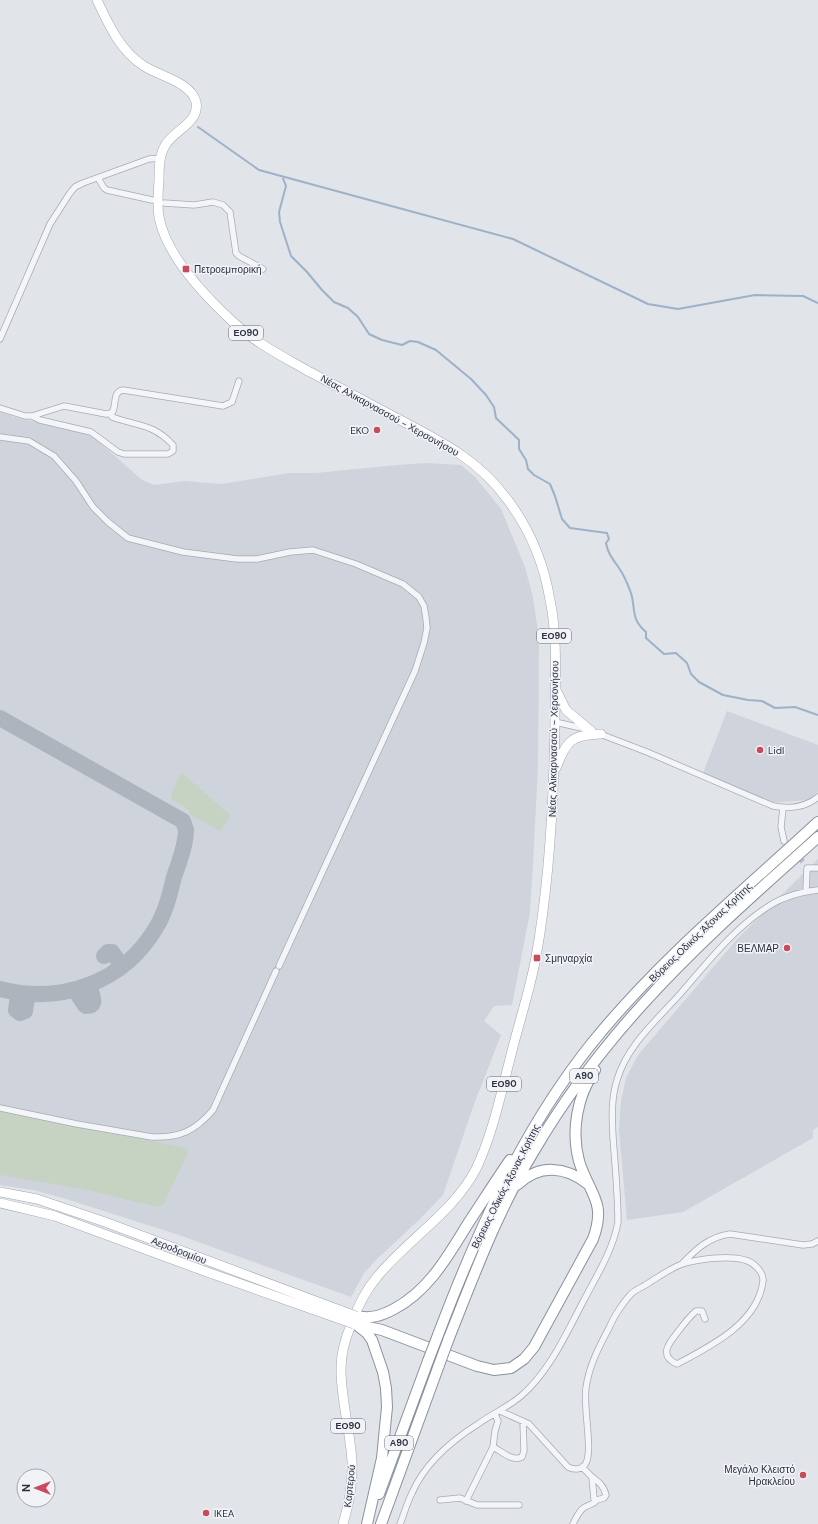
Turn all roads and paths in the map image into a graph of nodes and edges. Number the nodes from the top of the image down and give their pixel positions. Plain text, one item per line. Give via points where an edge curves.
1 (96, 0) edge
2 (161, 158) junction
3 (98, 178) junction
4 (152, 200) dead end
5 (164, 203) dead end
6 (263, 269) dead end
7 (0, 338) edge
8 (239, 381) dead end
9 (0, 408) edge
10 (110, 413) junction
11 (32, 416) junction
12 (0, 437) edge
13 (555, 688) junction
14 (555, 722) junction
15 (591, 731) junction
16 (601, 734) junction
17 (553, 775) junction
18 (818, 797) edge
19 (783, 808) junction
20 (818, 822) edge
21 (818, 838) edge
22 (784, 841) tunnel mouth
23 (803, 862) tunnel mouth
24 (807, 868) junction
25 (818, 868) edge
26 (818, 890) edge
27 (806, 891) junction
28 (672, 973) junction
29 (0, 1108) edge
30 (531, 1131) junction
31 (589, 1185) junction
32 (512, 1190) junction
33 (0, 1192) edge
34 (0, 1203) edge
35 (818, 1241) edge
36 (682, 1264) junction
37 (341, 1315) junction
38 (354, 1319) junction
39 (705, 1319) dead end
40 (365, 1324) junction
41 (497, 1412) junction
42 (523, 1421) junction
43 (493, 1447) junction
44 (582, 1467) junction
45 (592, 1477) junction
46 (440, 1500) dead end
47 (466, 1500) junction
48 (597, 1500) junction
49 (519, 1505) dead end
50 (343, 1524) edge
51 (367, 1524) edge
52 (381, 1524) edge
53 (400, 1524) edge
54 (573, 1524) edge

1 - 2 main road, Νέας Αλικαρνασσού - Χερσονήσου / ΕΟ90 via 120,42 133,57 147,68 183,86 194,97 194,117 168,142
2 - 3 street via 149,159
2 - 13 main road, Νέας Αλικαρνασσού - Χερσονήσου / ΕΟ90 via 158,206 165,235 190,275 225,314 250,336 277,353 457,452 480,468 504,494 531,540 547,585 553,618
3 - 4 street via 107,190
3 - 7 street via 75,187 62,203 50,224
5 - 6 street via 194,205 213,202 223,205 230,212 236,252
8 - 10 street via 234,399 228,405 216,406 122,390 116,394 114,409
9 - 11 street via 21,416
10 - 11 street via 64,406
10 - 11 street via 112,417 143,425 165,436 173,445 173,451 168,454 124,454 91,432
12 - 29 street via 28,441 54,456 93,507 128,538 183,552 237,559 257,559 313,550 324,552 403,584 422,601 427,628 415,671 213,1110 201,1123 186,1132 165,1138
13 - 14 main road, Νέας Αλικαρνασσού - Χερσονήσου / ΕΟ90
13 - 15 main road via 566,710
14 - 15 street
14 - 17 main road, Νέας Αλικαρνασσού - Χερσονήσου / ΕΟ90
15 - 16 street
16 - 17 main road via 572,739 563,750
16 - 19 street via 753,798
17 - 38 main road, Νέας Αλικαρνασσού - Χερσονήσου / ΕΟ90 via 547,873 535,964 483,1151 462,1191 378,1275
18 - 19 street via 804,805
19 - 22 street via 781,827
20 - 30 highway, Βόρειος Οδικός Άξονας Κρήτης / Α90 via 723,908 620,1010 569,1073
21 - 28 highway, Βόρειος Οδικός Άξονας Κρήτης / Α90
23 - 24 street
24 - 25 street
24 - 27 street
26 - 27 street
27 - 41 street via 769,906 743,926 644,1034 624,1061 617,1080 612,1108 618,1216 612,1244 562,1340 541,1374 522,1395
28 - 31 highway via 601,1061 582,1095 575,1140 579,1161
28 - 32 highway, Βόρειος Οδικός Άξονας Κρήτης / Α90 via 613,1038 580,1081 533,1152
30 - 40 highway via 439,1269 406,1303
30 - 51 highway, Βόρειος Οδικός Άξονας Κρήτης / Α90, bridge via 461,1274
31 - 32 highway via 577,1175 552,1170 528,1176
31 - 40 highway via 599,1212 598,1226 593,1239 534,1347 524,1359 511,1368 494,1370 477,1366
32 - 52 highway, Βόρειος Οδικός Άξονας Κρήτης / Α90, bridge via 449,1338
33 - 37 main road, Αεροδρομίου via 37,1199 77,1212
34 - 37 main road, Αεροδρομίου via 55,1216 207,1272
35 - 36 street via 803,1245 730,1234 721,1235 696,1249
36 - 39 street via 725,1258 746,1260 759,1269 764,1277 762,1289 750,1314 709,1347 677,1364 671,1361 667,1355 668,1344 688,1318 696,1311 702,1311
36 - 44 street via 633,1293 611,1322 593,1360 586,1388 588,1454 587,1462
37 - 38 main road, Αεροδρομίου, bridge
38 - 40 highway
38 - 50 main road, Καρτερού / ΕΟ90 via 344,1344 341,1370 352,1465 350,1492
40 - 51 highway via 378,1357 386,1388 382,1458
41 - 42 street
41 - 43 street via 498,1421
41 - 53 street via 459,1437 429,1464 412,1492
42 - 43 street via 522,1457 513,1459
42 - 44 street via 533,1427 568,1467
43 - 47 street
44 - 45 street
45 - 48 street via 593,1495
45 - 48 street via 600,1482 606,1495
46 - 47 street
47 - 49 street via 477,1505
48 - 54 street via 580,1511

